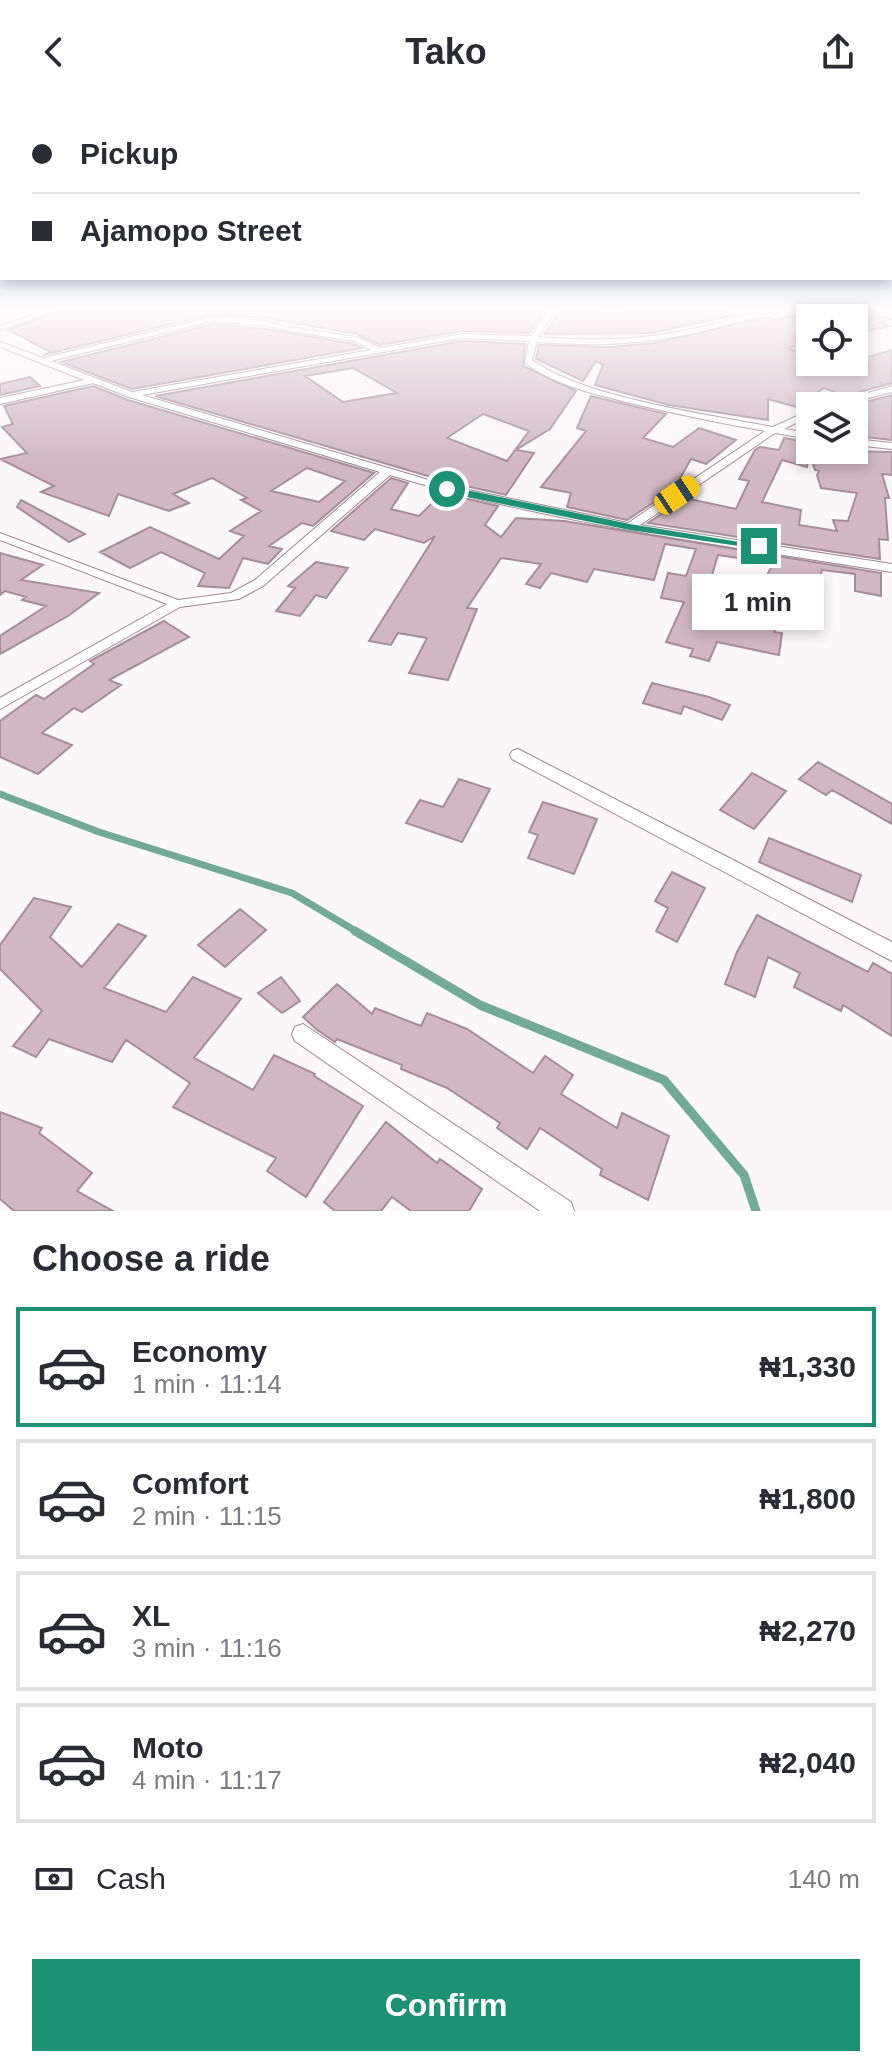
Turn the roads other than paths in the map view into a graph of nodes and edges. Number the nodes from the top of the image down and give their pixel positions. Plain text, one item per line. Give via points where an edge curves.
1 (43, 362) edge
2 (319, 362) edge
3 (529, 362) edge
4 (94, 379) junction
5 (892, 389) edge
6 (132, 395) junction
7 (868, 395) edge
8 (0, 401) edge
9 (796, 420) edge
10 (772, 431) junction
11 (796, 434) edge
12 (868, 443) edge
13 (892, 446) edge
14 (386, 473) junction
15 (630, 527) junction
16 (0, 536) edge
17 (892, 568) edge
18 (177, 604) junction
19 (0, 704) edge
20 (518, 755) dead end
21 (892, 952) edge
22 (303, 1034) dead end
23 (562, 1211) edge

1 - 4 street
2 - 6 street
3 - 10 street via 539,373 624,398
4 - 6 street
4 - 8 street
5 - 7 street
6 - 14 street
9 - 10 street
10 - 11 street
10 - 15 street
12 - 13 street
14 - 15 street
14 - 18 street via 259,583 234,596
15 - 17 street
16 - 18 street
18 - 19 street
20 - 21 street
22 - 23 street

